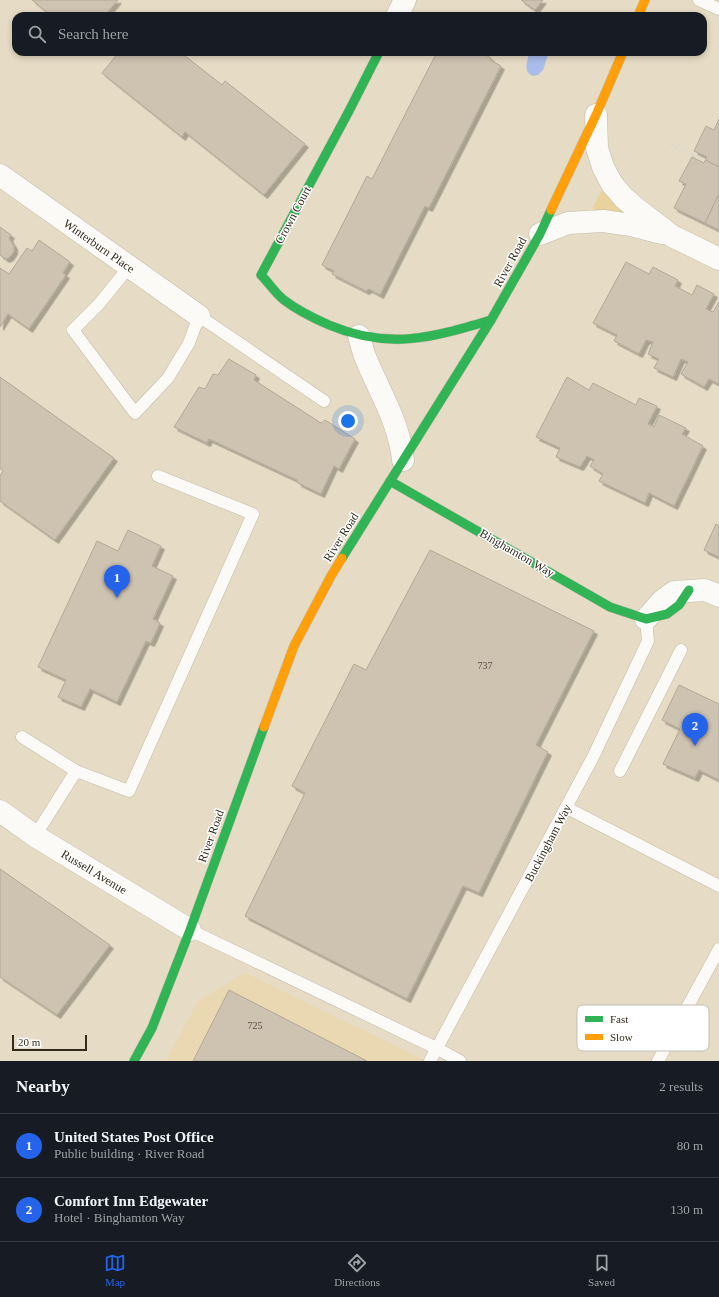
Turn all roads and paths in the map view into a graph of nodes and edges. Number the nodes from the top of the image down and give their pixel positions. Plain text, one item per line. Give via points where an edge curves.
1 (405, 0) edge
2 (645, 0) edge
3 (699, 0) edge
4 (719, 10) edge
5 (399, 12) edge
6 (640, 12) edge
7 (377, 56) edge
8 (621, 56) edge
9 (596, 115) junction
10 (670, 144) dead end
11 (706, 160) dead end
12 (0, 175) edge
13 (540, 234) junction
14 (672, 236) junction
15 (719, 259) edge
16 (129, 267) junction
17 (199, 316) junction
18 (492, 320) junction
19 (359, 336) junction
20 (324, 401) dead end
21 (403, 460) junction
22 (158, 476) dead end
23 (390, 481) junction
24 (719, 596) edge
25 (646, 619) junction
26 (681, 650) dead end
27 (22, 737) dead end
28 (76, 771) junction
29 (620, 771) dead end
30 (567, 808) junction
31 (0, 811) edge
32 (35, 836) junction
33 (719, 886) edge
34 (190, 930) junction
35 (719, 949) edge
36 (688, 1005) edge
37 (436, 1048) junction
38 (663, 1051) edge
39 (134, 1061) edge
40 (430, 1061) edge
41 (460, 1061) edge
42 (658, 1061) edge

1 - 5 street
2 - 6 main road
3 - 4 lane
7 - 19 main road, Crown Court via 261,275 283,299 302,311
8 - 9 main road, River Road
9 - 13 main road, River Road
9 - 14 street via 597,148 612,184 624,198
10 - 11 path
12 - 16 street, Winterburn Place
13 - 14 street via 568,223 603,220
13 - 18 main road, River Road
14 - 15 street
16 - 17 street, Winterburn Place
16 - 17 lane via 73,330 135,413 168,378 189,343
17 - 20 lane
18 - 19 main road, Crown Court via 454,330 392,340
18 - 21 main road, River Road
19 - 21 street via 365,358 394,419
21 - 23 main road, River Road
22 - 28 lane via 253,514 129,791
23 - 25 main road, Binghamton Way via 610,607
23 - 34 main road, River Road via 331,576 294,646
24 - 25 street via 706,590 674,592
25 - 30 lane, Buckingham Way via 648,640
26 - 29 lane
27 - 28 lane
28 - 32 lane
30 - 33 lane
30 - 37 lane, Buckingham Way
31 - 32 street, Russell Avenue
32 - 34 street, Russell Avenue
34 - 37 lane
34 - 39 main road, River Road via 152,1028
35 - 36 lane
37 - 40 lane, Buckingham Way
37 - 41 lane
38 - 42 lane

